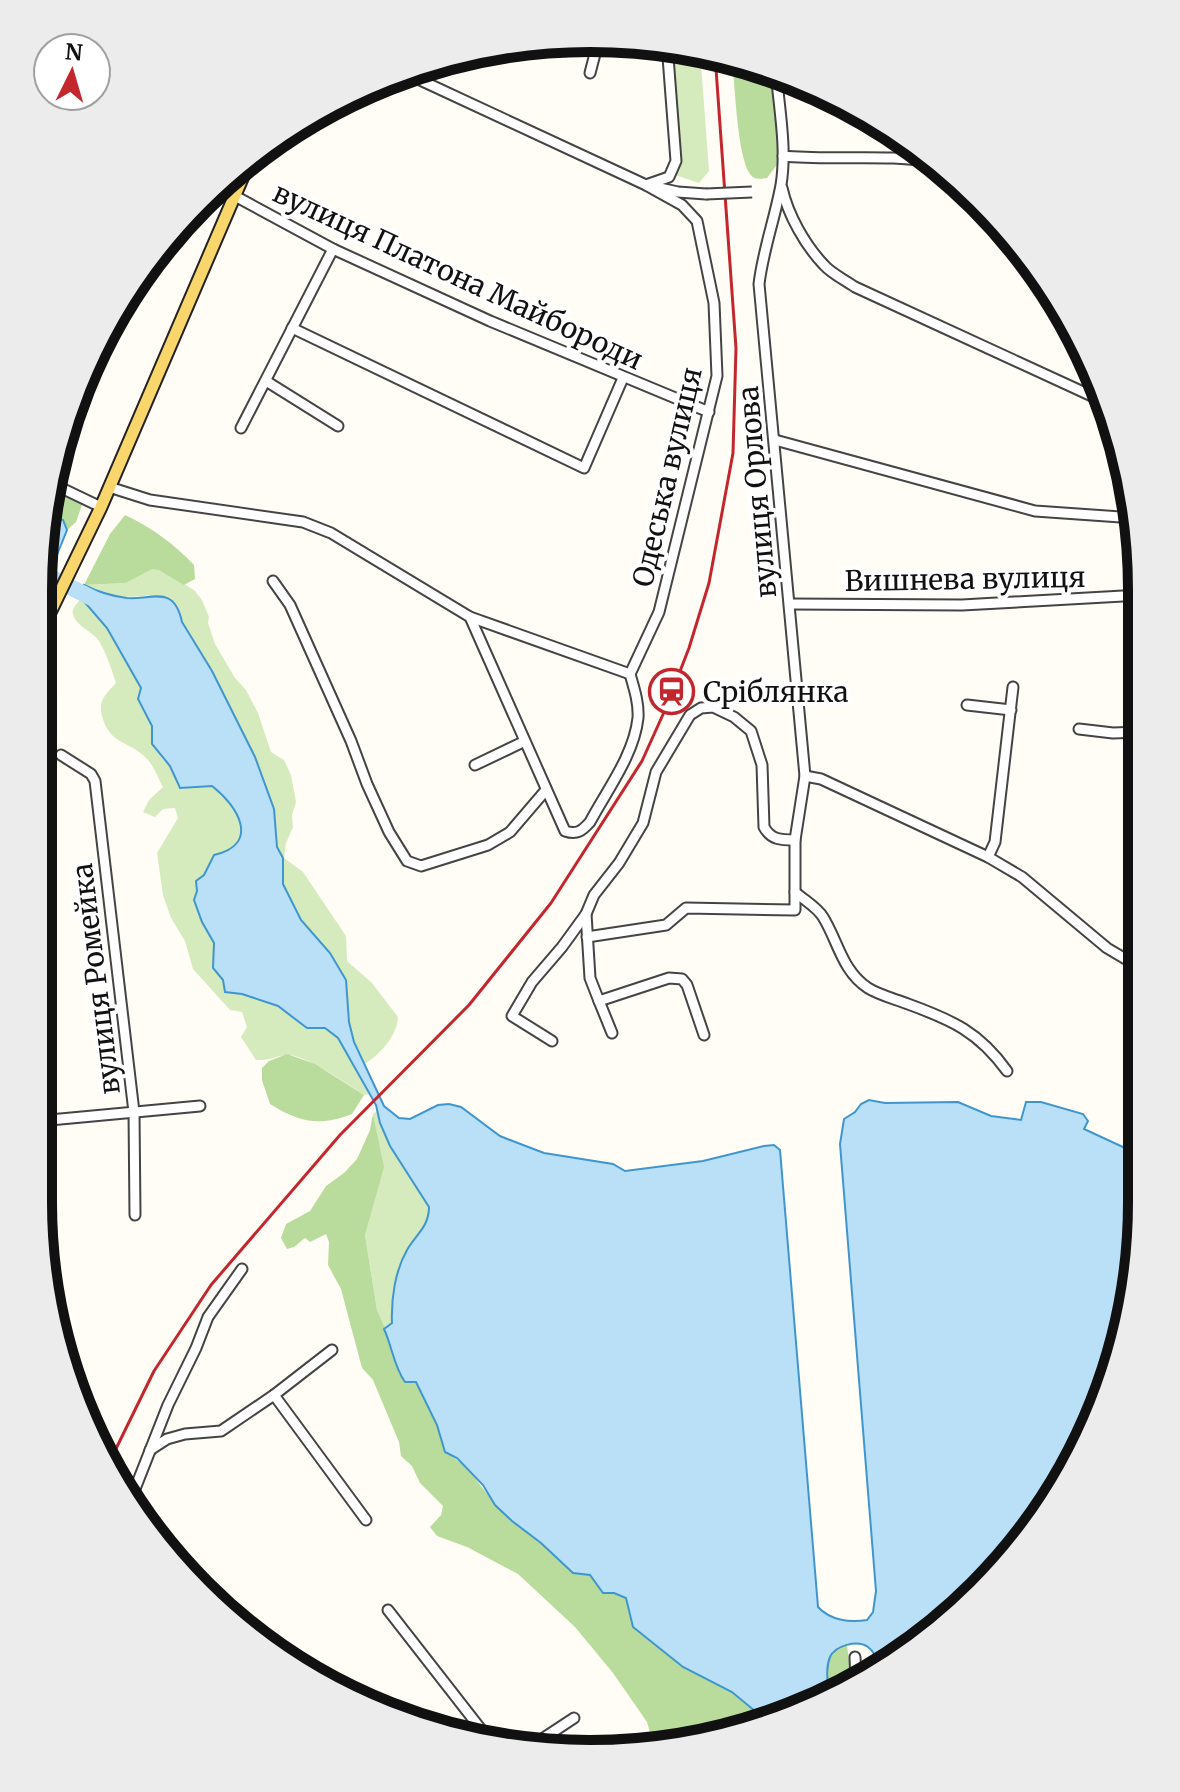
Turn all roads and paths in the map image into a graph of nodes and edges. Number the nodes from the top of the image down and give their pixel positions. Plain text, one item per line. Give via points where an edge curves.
1 (595, 52) edge
2 (668, 58) edge
3 (590, 73) dead end
4 (420, 80) edge
5 (777, 86) edge
6 (783, 156) junction
7 (914, 160) edge
8 (242, 180) edge
9 (646, 185) junction
10 (781, 185) junction
11 (752, 192) dead end
12 (235, 196) junction
13 (333, 249) junction
14 (292, 328) junction
15 (623, 378) junction
16 (266, 381) junction
17 (1091, 396) edge
18 (709, 412) junction
19 (338, 426) dead end
20 (241, 428) dead end
21 (775, 440) junction
22 (109, 487) junction
23 (62, 488) edge
24 (101, 507) junction
25 (1123, 517) edge
26 (273, 581) dead end
27 (1128, 596) edge
28 (790, 604) junction
29 (52, 608) edge
30 (470, 617) junction
31 (630, 674) junction
32 (1013, 687) dead end
33 (967, 705) dead end
34 (1011, 710) junction
35 (1079, 729) dead end
36 (1128, 732) edge
37 (523, 742) junction
38 (61, 755) dead end
39 (475, 765) dead end
40 (805, 776) junction
41 (546, 790) junction
42 (795, 840) junction
43 (988, 857) junction
44 (795, 892) junction
45 (586, 914) junction
46 (587, 937) junction
47 (1128, 960) edge
48 (599, 1001) junction
49 (612, 1033) dead end
50 (704, 1035) dead end
51 (552, 1041) dead end
52 (1007, 1071) dead end
53 (200, 1106) dead end
54 (134, 1112) junction
55 (52, 1120) edge
56 (135, 1215) dead end
57 (242, 1269) dead end
58 (332, 1350) dead end
59 (274, 1395) junction
60 (150, 1450) junction
61 (135, 1488) edge
62 (366, 1520) dead end
63 (388, 1610) dead end
64 (855, 1657) dead end
65 (855, 1670) edge
66 (574, 1718) dead end
67 (481, 1729) edge
68 (544, 1738) edge

1 - 3 street
2 - 9 street via 676,161 669,177
4 - 9 street
5 - 6 street, вулиця Орлова
6 - 7 street
6 - 10 street, вулиця Орлова
8 - 12 main road
9 - 11 street, bridge via 706,194
9 - 18 street, Одеська вулиця via 682,205 697,221 714,303 717,376
10 - 17 street via 798,228 825,267
10 - 21 street, вулиця Орлова via 759,284
12 - 13 street, вулиця Платона Майбороди
12 - 22 main road
13 - 14 street
13 - 15 street, вулиця Платона Майбороди
14 - 15 street via 584,468
14 - 16 street
15 - 18 street, вулиця Платона Майбороди
16 - 19 street
16 - 20 street
18 - 31 street, Одеська вулиця via 659,612
21 - 25 street via 1035,511
21 - 28 street, вулиця Орлова
22 - 24 main road
22 - 30 street via 150,500 317,527
23 - 24 street
24 - 29 main road
26 - 41 street via 290,605 367,784 407,861 421,866 488,845 510,832
27 - 28 street, Вишнева вулиця via 962,605
28 - 40 street, вулиця Орлова
30 - 31 street
30 - 37 street
31 - 41 street via 638,716 633,743 582,831 565,831
32 - 34 street
33 - 34 street
34 - 43 street via 995,842
35 - 36 street
37 - 39 street
37 - 41 street
38 - 54 street, вулиця Ромейка via 95,781
40 - 42 street, вулиця Орлова
40 - 43 street
42 - 44 street, вулиця Орлова
42 - 45 street via 776,839 764,827 762,765 751,731 713,707 701,708 690,715 663,758 643,823
43 - 47 street via 1022,877
44 - 46 street, вулиця Орлова via 795,910 686,908 666,925
44 - 52 street via 821,914 852,974 869,989 966,1028
45 - 46 street
45 - 51 street via 512,1016
46 - 48 street via 590,978
48 - 49 street
48 - 50 street via 669,978 682,979
53 - 54 street
54 - 55 street
54 - 56 street, вулиця Ромейка
57 - 60 street via 208,1317
58 - 59 street
59 - 60 street via 221,1431 185,1434
59 - 62 street
60 - 61 street
63 - 67 street
64 - 65 street
66 - 68 street

